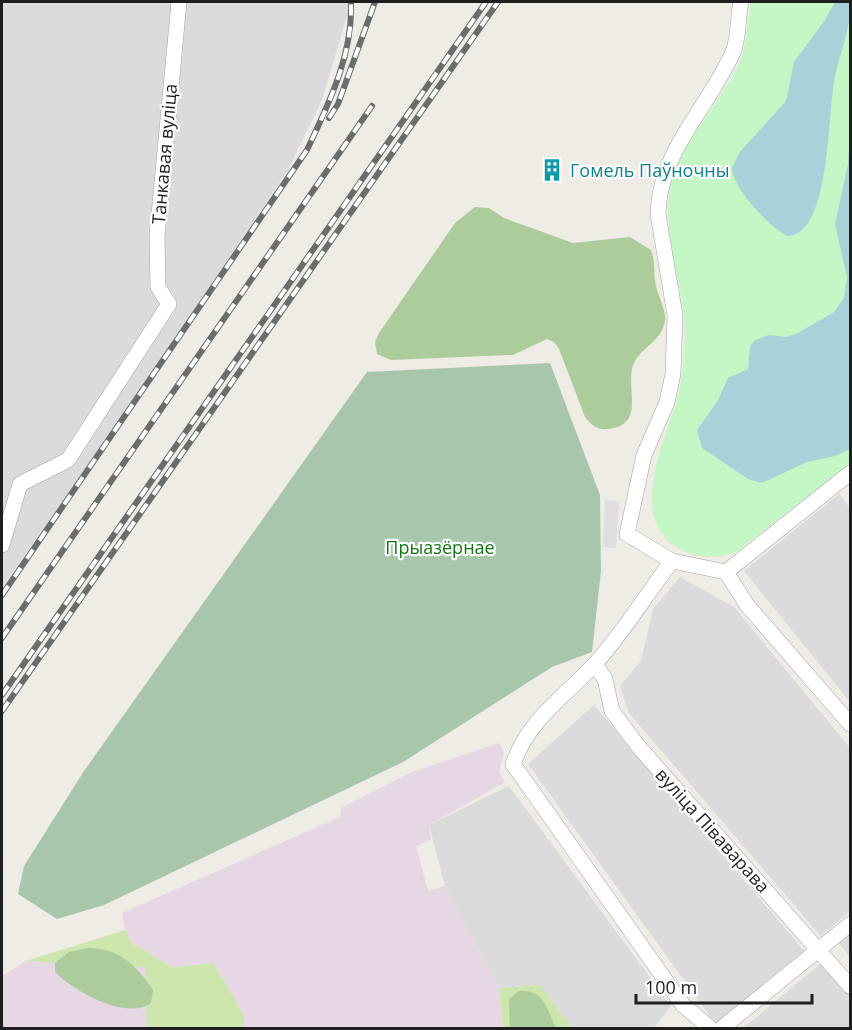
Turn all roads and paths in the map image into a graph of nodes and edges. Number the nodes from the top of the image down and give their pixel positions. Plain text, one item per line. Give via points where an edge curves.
1 (179, 2) edge
2 (741, 2) edge
3 (848, 480) edge
4 (2, 545) edge
5 (672, 561) junction
6 (726, 572) junction
7 (595, 663) junction
8 (850, 724) edge
9 (850, 924) edge
10 (820, 951) junction
11 (850, 986) edge
12 (710, 1029) edge
13 (722, 1029) edge

1 - 4 street, Танкавая вуліца via 157,236 158,287 170,304 68,460 20,484
2 - 5 street via 734,50 667,165 658,199 675,315 673,374 667,402 644,455 627,534
3 - 6 street
5 - 6 street
5 - 7 street
6 - 8 street via 747,605
7 - 10 street, вуліца Піваварава via 605,678 612,711 638,746
7 - 12 street via 521,741 513,764 683,1005
9 - 10 street
10 - 11 street, вуліца Піваварава
10 - 13 street

